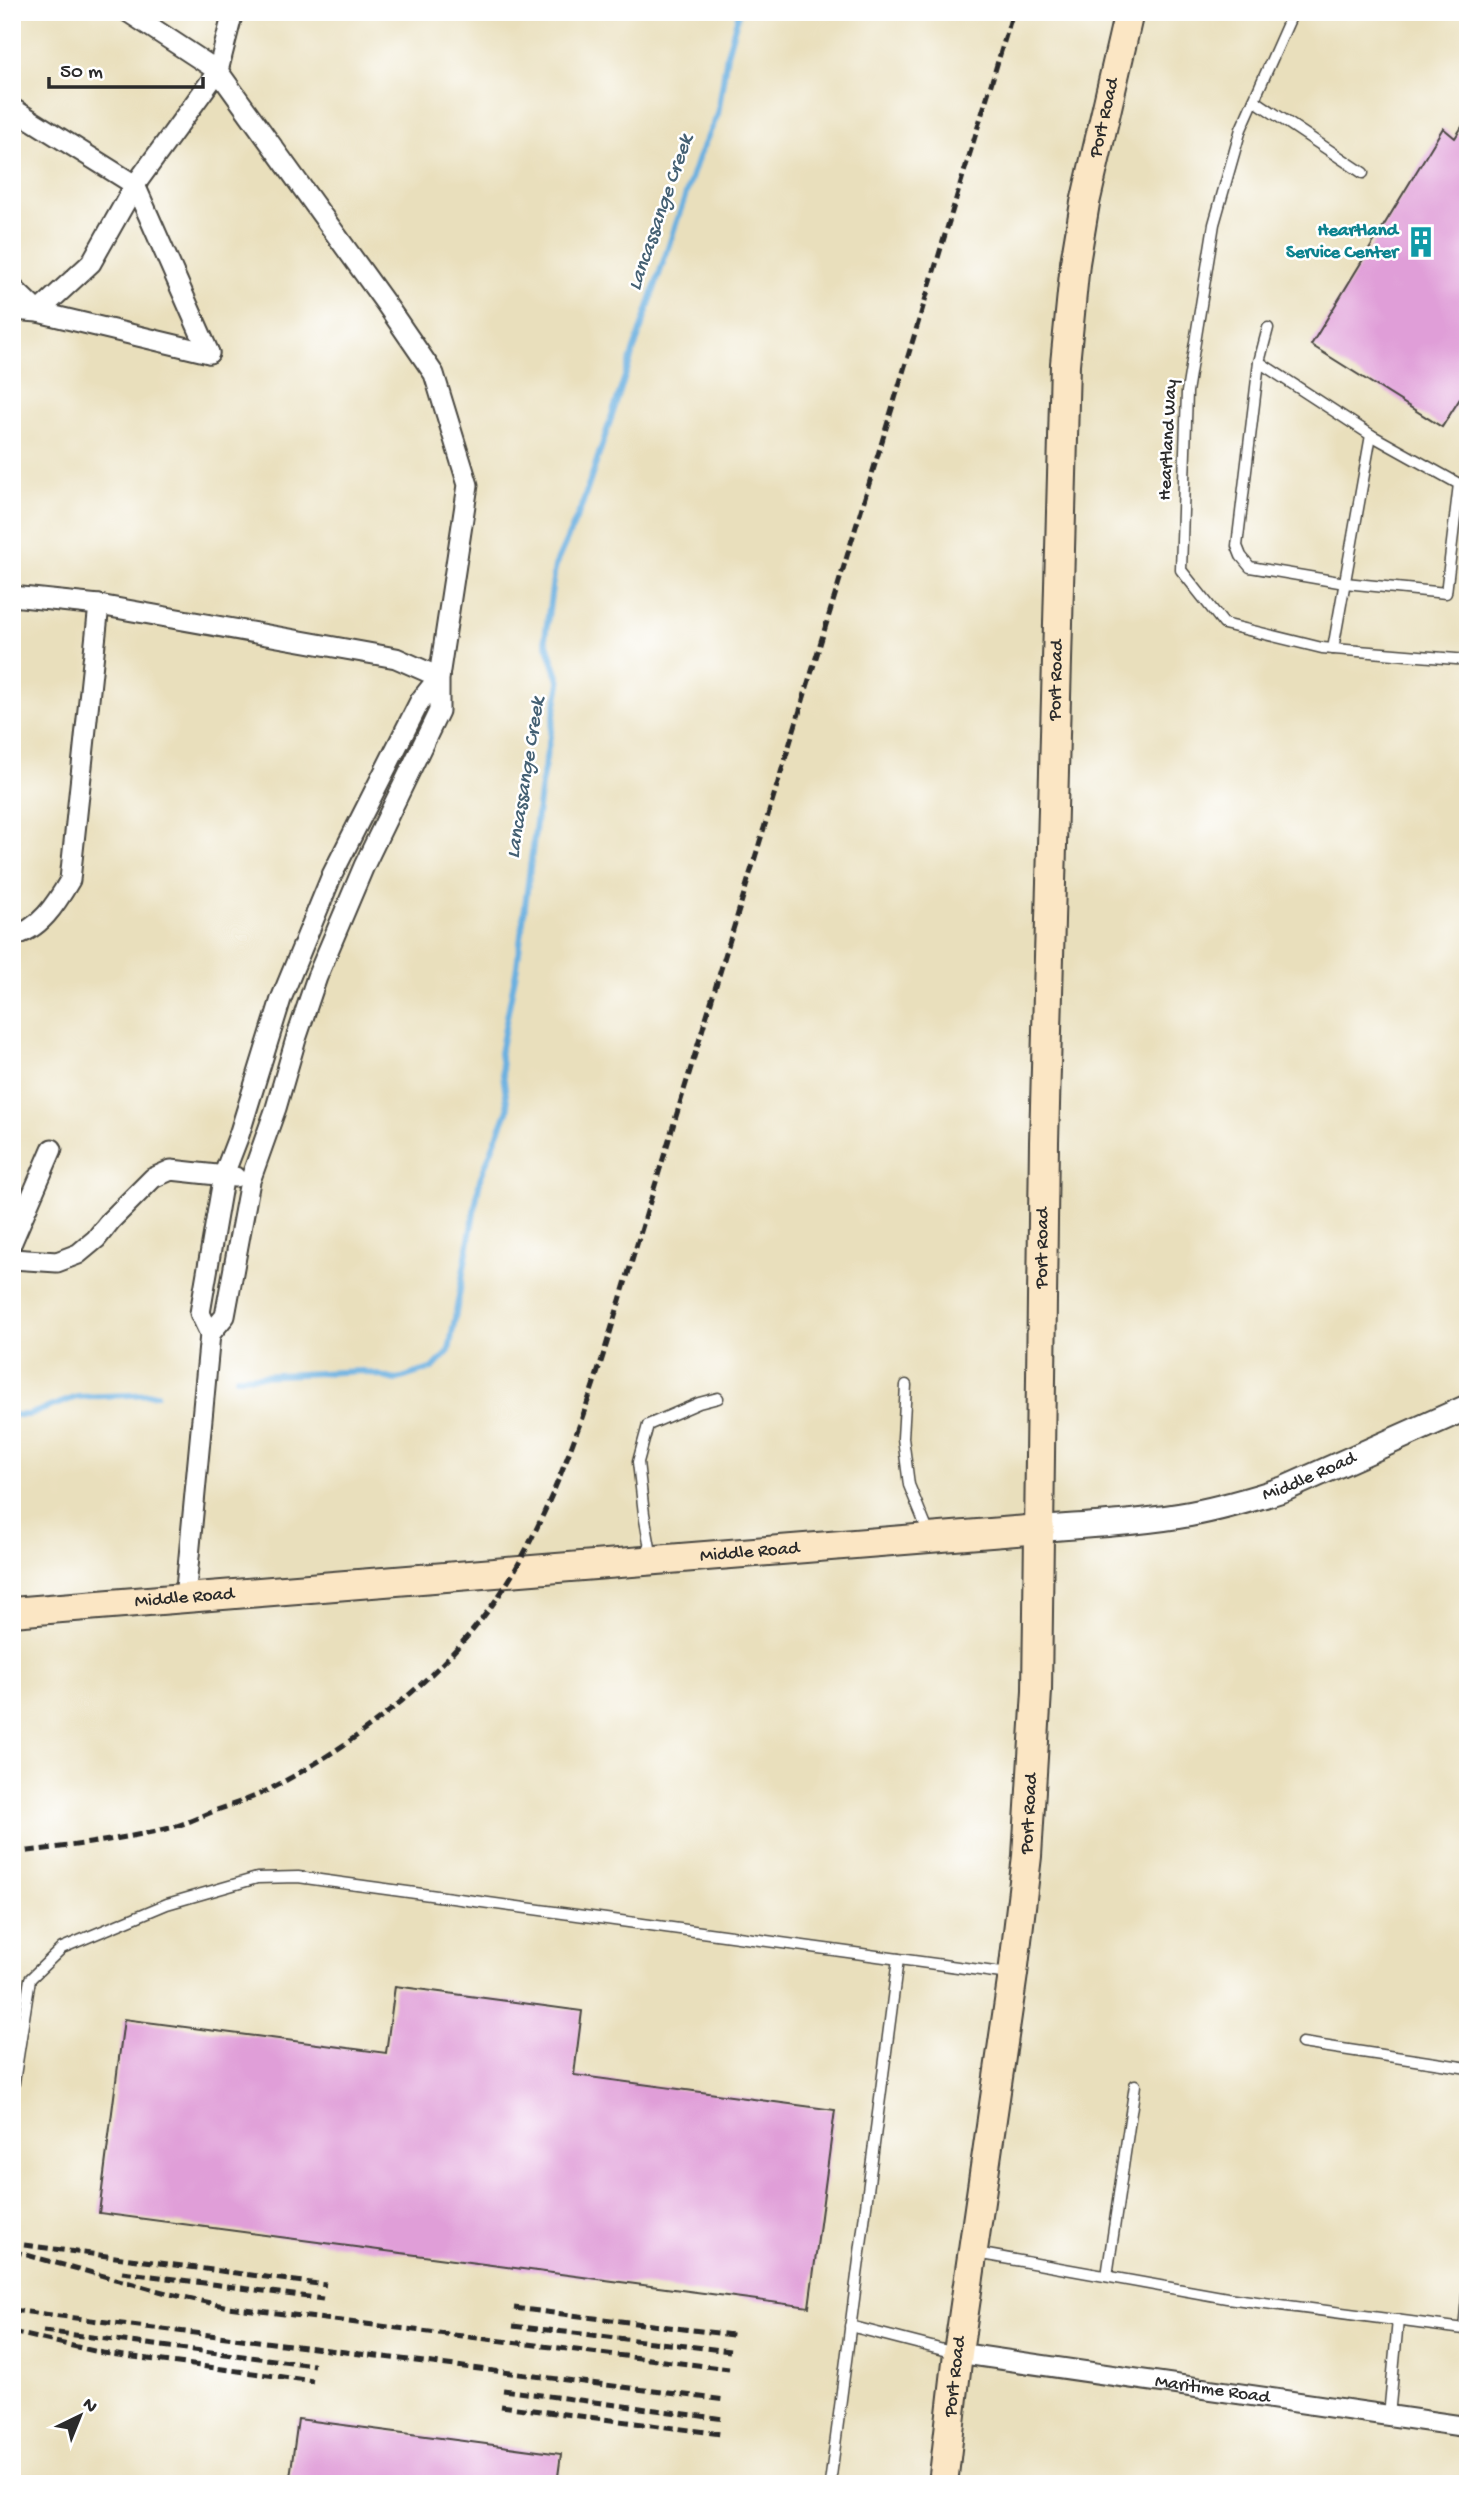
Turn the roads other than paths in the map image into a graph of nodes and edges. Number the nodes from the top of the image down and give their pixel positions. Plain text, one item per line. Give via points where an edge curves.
1 (128, 12) edge
2 (233, 12) edge
3 (1129, 12) edge
4 (1293, 12) edge
5 (218, 71) junction
6 (1254, 100) junction
7 (12, 107) edge
8 (1363, 173) dead end
9 (135, 186) junction
10 (12, 287) edge
11 (12, 310) edge
12 (38, 312) junction
13 (1268, 328) dead end
14 (1259, 362) junction
15 (1371, 435) junction
16 (1345, 583) junction
17 (12, 596) edge
18 (99, 605) junction
19 (1333, 649) junction
20 (1468, 660) edge
21 (439, 677) junction
22 (12, 936) edge
23 (52, 1149) dead end
24 (224, 1174) junction
25 (250, 1181) junction
26 (12, 1242) edge
27 (12, 1259) edge
28 (210, 1334) junction
29 (906, 1385) dead end
30 (718, 1398) dead end
31 (1468, 1406) edge
32 (1040, 1529) junction
33 (930, 1537) junction
34 (652, 1560) junction
35 (186, 1599) junction
36 (12, 1612) edge
37 (898, 1959) junction
38 (1013, 1974) junction
39 (1303, 2043) dead end
40 (1468, 2068) edge
41 (1135, 2085) dead end
42 (12, 2095) edge
43 (972, 2252) junction
44 (1107, 2276) junction
45 (1468, 2287) edge
46 (1398, 2320) junction
47 (850, 2326) junction
48 (958, 2353) junction
49 (1389, 2416) junction
50 (1468, 2427) edge
51 (830, 2484) edge
52 (943, 2484) edge

1 - 5 street
2 - 5 street
3 - 32 main road, Port Road via 1085,203 1065,364 1044,1142
4 - 6 lane, Heartland Way
5 - 9 street
5 - 21 street via 434,374 468,485
6 - 8 lane
6 - 19 lane, Heartland Way via 1214,224 1187,392 1181,570 1224,624
7 - 9 street
9 - 12 street via 91,262
9 - 12 street via 209,354
10 - 12 street
11 - 12 street
13 - 14 lane
14 - 15 lane
14 - 16 lane via 1237,546 1250,567
15 - 16 lane
15 - 16 lane via 1459,484 1446,593
16 - 19 lane
17 - 18 street
18 - 21 street via 396,658
18 - 22 street via 70,880 55,905 27,933
19 - 20 lane, Heartland Way
21 - 24 street via 420,701 332,875 281,999
21 - 25 street via 439,711 364,866 317,977
23 - 26 street
24 - 25 street
24 - 27 street via 171,1170 153,1178 78,1254 57,1262
24 - 28 street via 200,1313
25 - 28 street via 225,1316
28 - 35 street
29 - 33 lane via 903,1438 909,1485
30 - 34 lane via 648,1425 638,1462
31 - 32 street, Middle Road via 1253,1499 1159,1519
32 - 33 main road, Middle Road
32 - 38 main road, Port Road via 1038,1691 1027,1856
33 - 34 main road, Middle Road
34 - 35 main road, Middle Road
35 - 36 main road, Middle Road
37 - 38 lane
37 - 42 lane via 298,1877 257,1878 167,1905 62,1948 30,1979
37 - 47 lane
38 - 43 main road, Port Road
39 - 40 lane
41 - 44 lane
43 - 44 lane
43 - 48 main road, Port Road
44 - 46 lane via 1227,2298
45 - 46 lane via 1464,2329
46 - 49 lane
47 - 48 lane
47 - 51 lane
48 - 49 street, Maritime Road
48 - 52 main road, Port Road
49 - 50 street, Maritime Road

